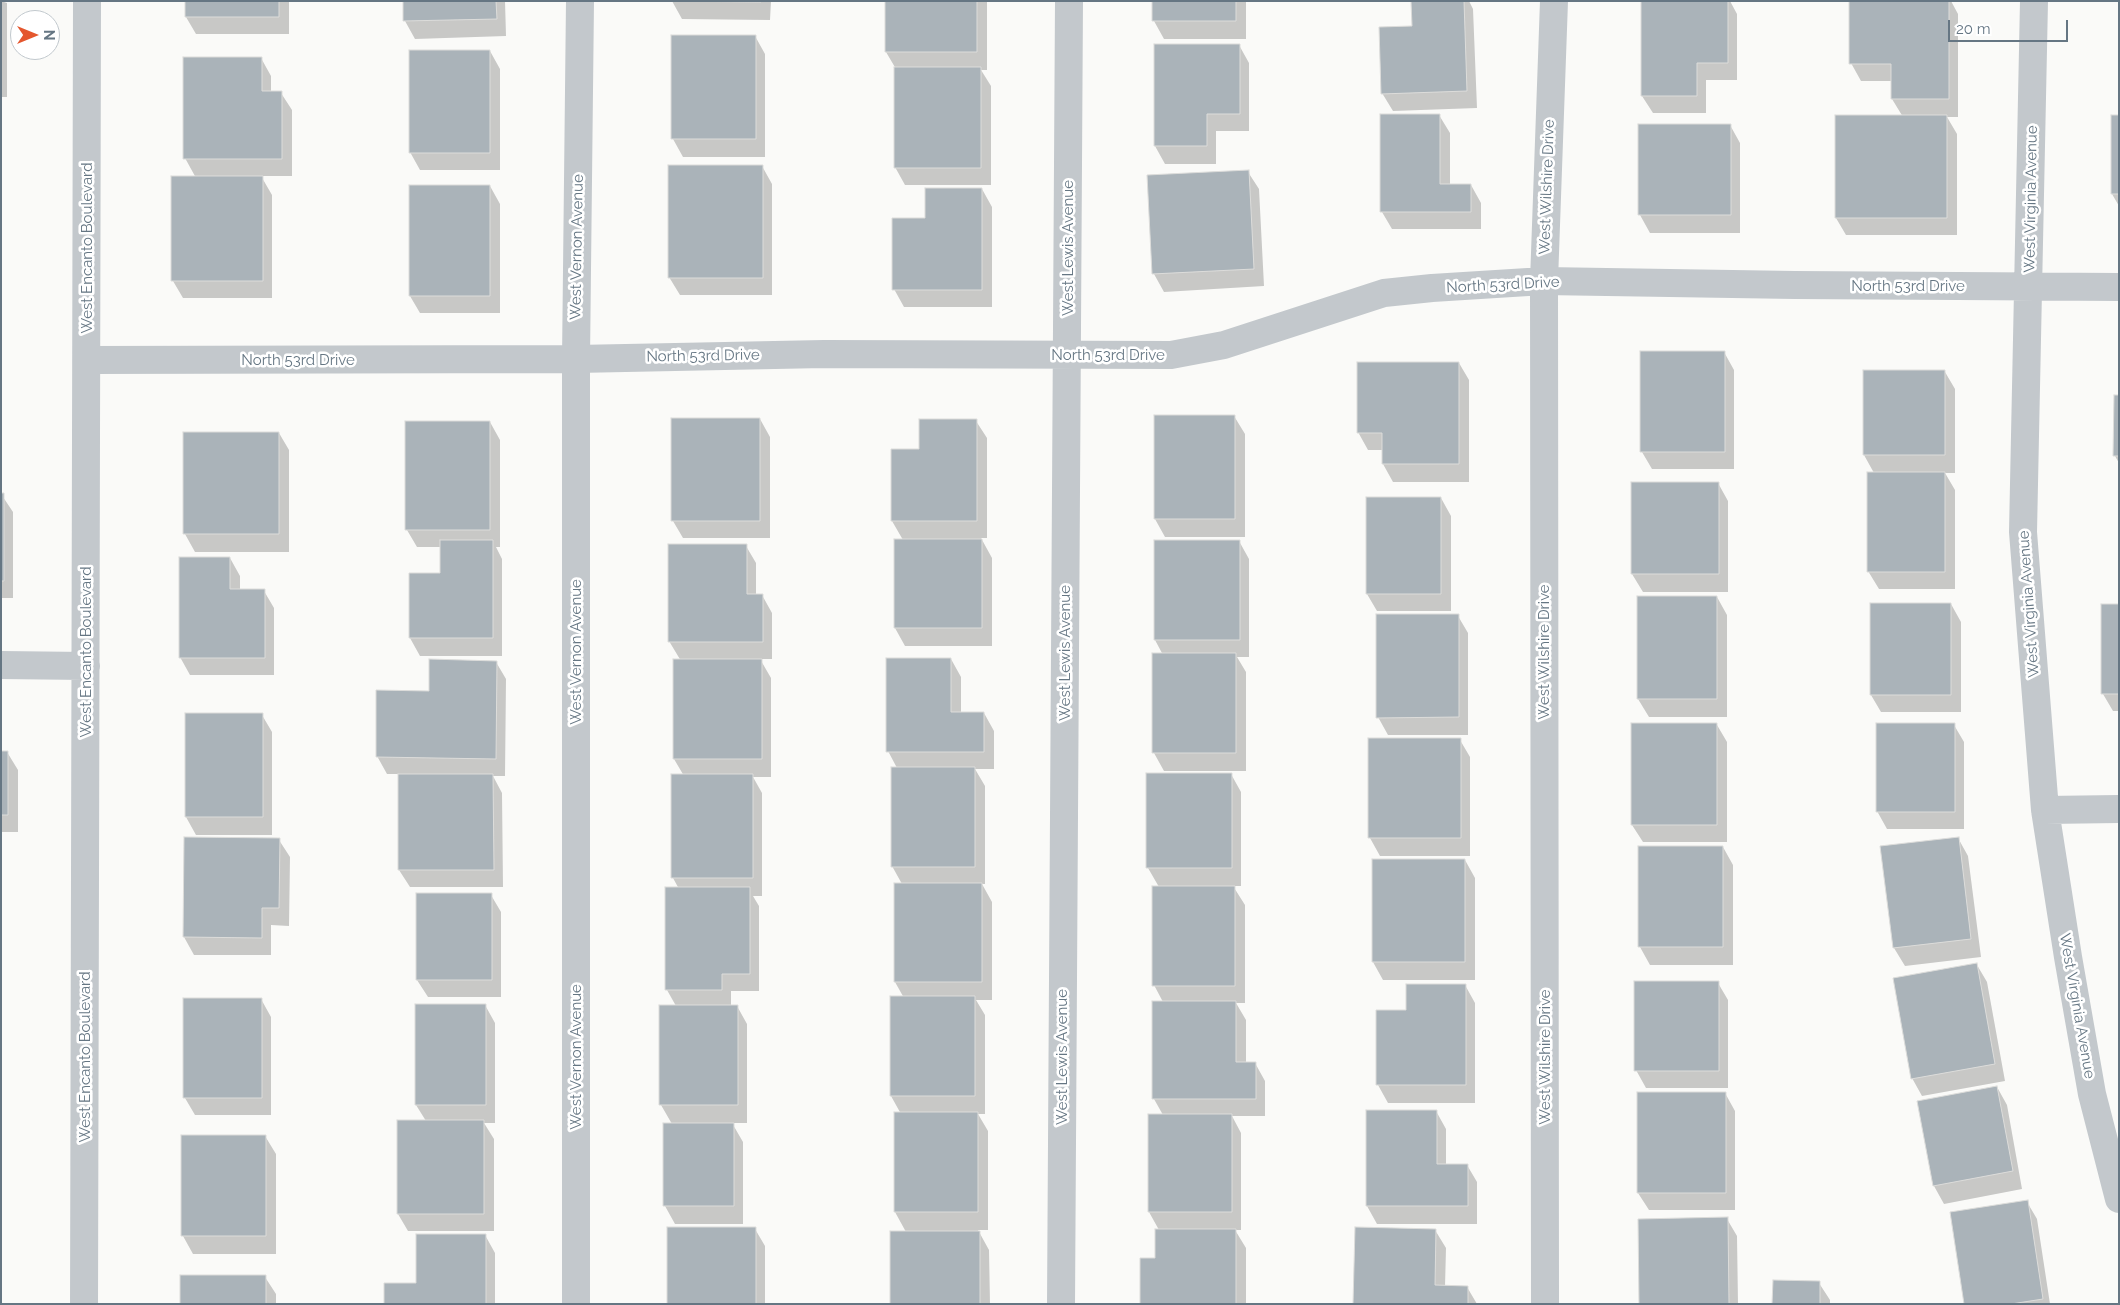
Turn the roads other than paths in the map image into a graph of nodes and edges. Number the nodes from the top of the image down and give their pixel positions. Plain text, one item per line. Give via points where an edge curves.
1 (88, 1) edge
2 (580, 1) edge
3 (1069, 1) edge
4 (1554, 1) edge
5 (2034, 1) edge
6 (1544, 282) junction
7 (2029, 286) junction
8 (2119, 287) edge
9 (1067, 355) junction
10 (576, 359) junction
11 (87, 360) junction
12 (1, 665) edge
13 (86, 666) junction
14 (2119, 809) edge
15 (2045, 810) junction
16 (2119, 1199) edge
17 (84, 1304) edge
18 (576, 1304) edge
19 (1061, 1304) edge
20 (1545, 1304) edge

1 - 11 street, West Encanto Boulevard
2 - 10 street, West Vernon Avenue
3 - 9 street, West Lewis Avenue
4 - 6 street, West Wilshire Drive
5 - 7 street, West Virginia Avenue
6 - 7 street, North 53rd Drive
6 - 9 street, North 53rd Drive via 1384,293 1224,345 1172,355
6 - 20 street, West Wilshire Drive
7 - 8 street, North 53rd Drive
7 - 15 street, West Virginia Avenue via 2023,532
9 - 10 street, North 53rd Drive via 824,354
9 - 19 street, West Lewis Avenue
10 - 11 street, North 53rd Drive
10 - 18 street, West Vernon Avenue
11 - 13 street, West Encanto Boulevard
12 - 13 street
13 - 17 street, West Encanto Boulevard
14 - 15 street
15 - 16 street, West Virginia Avenue via 2092,1094

